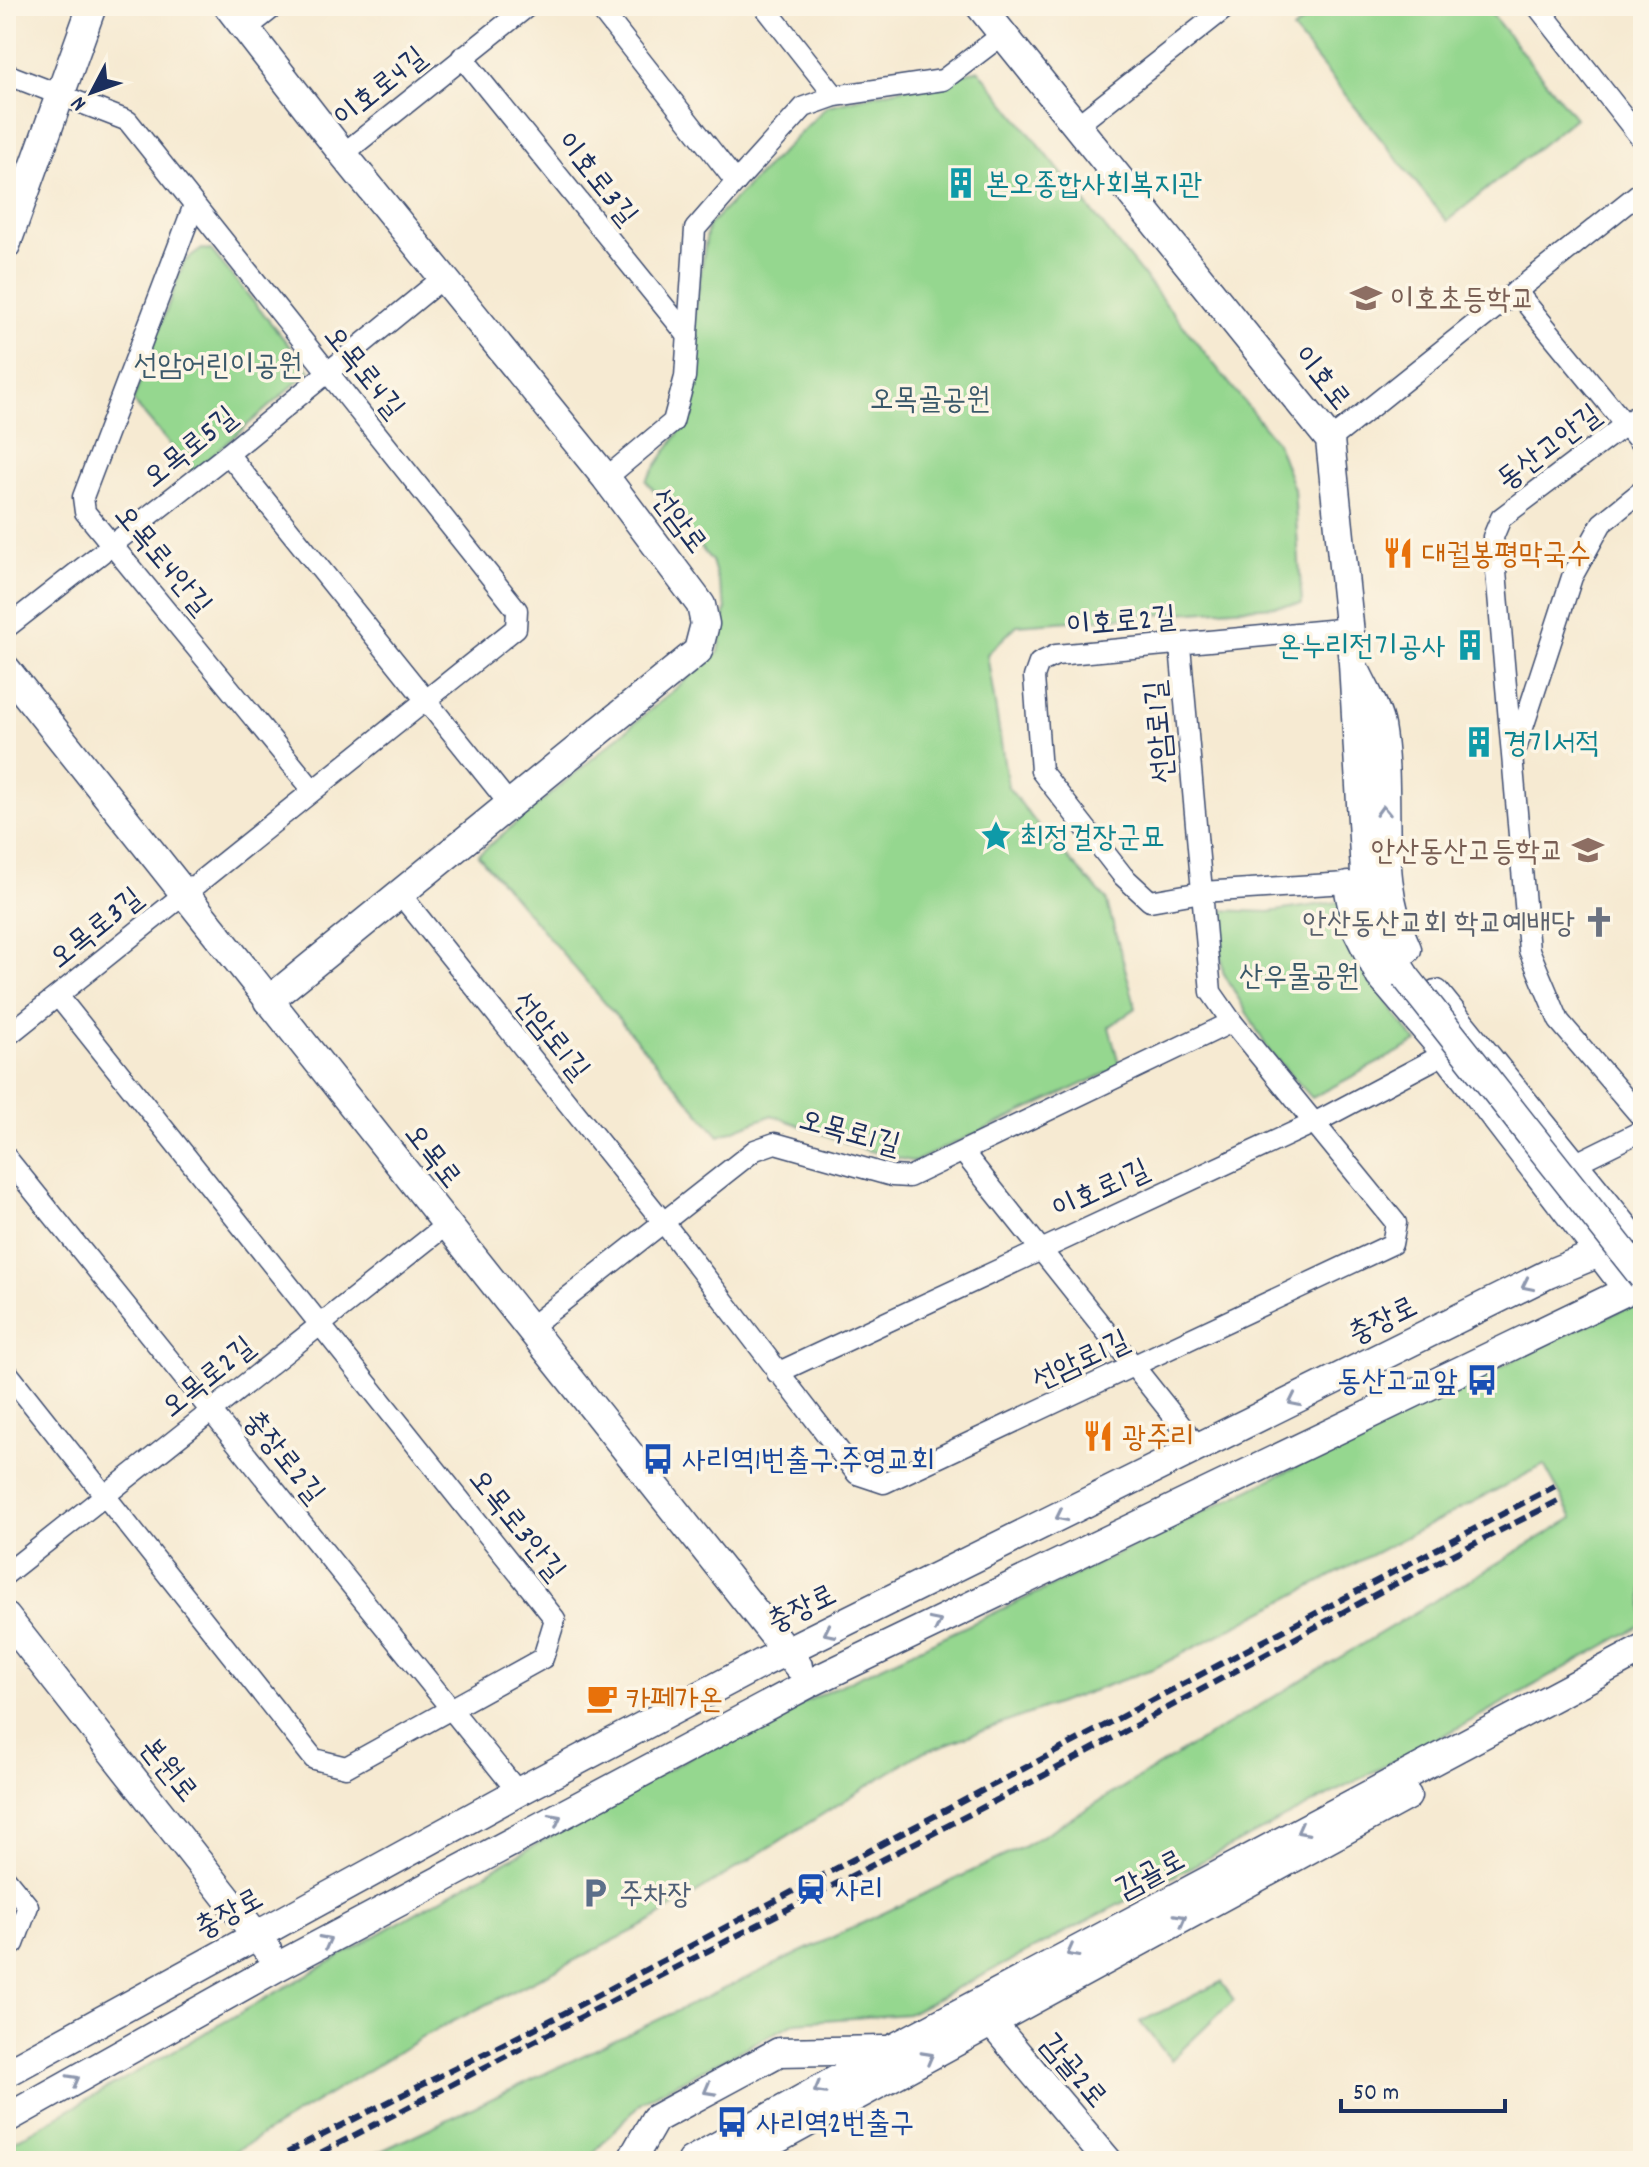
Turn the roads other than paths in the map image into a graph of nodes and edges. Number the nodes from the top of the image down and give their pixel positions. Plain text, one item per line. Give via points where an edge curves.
1 (92, 6) edge
2 (228, 6) edge
3 (275, 6) edge
4 (528, 6) edge
5 (598, 6) edge
6 (764, 6) edge
7 (980, 6) edge
8 (1228, 6) edge
9 (1537, 6) edge
10 (1204, 13) edge
11 (246, 29) junction
12 (1002, 35) junction
13 (462, 57) junction
14 (6, 74) edge
15 (61, 94) junction
16 (835, 96) junction
17 (1075, 127) junction
18 (1643, 141) edge
19 (343, 154) junction
20 (736, 182) junction
21 (1643, 190) edge
22 (194, 205) junction
23 (6, 245) edge
24 (444, 277) junction
25 (1516, 291) junction
26 (688, 336) junction
27 (328, 372) junction
28 (1643, 411) edge
29 (1626, 425) junction
30 (1330, 440) junction
31 (1643, 446) edge
32 (228, 454) junction
33 (606, 478) junction
34 (1643, 490) edge
35 (115, 544) junction
36 (6, 628) edge
37 (1350, 628) junction
38 (1180, 646) junction
39 (1353, 663) junction
40 (6, 669) edge
41 (427, 701) junction
42 (1514, 755) junction
43 (312, 789) junction
44 (511, 806) junction
45 (1347, 883) junction
46 (1202, 892) junction
47 (185, 894) junction
48 (401, 895) junction
49 (58, 996) junction
50 (268, 1001) junction
51 (1232, 1022) junction
52 (6, 1037) edge
53 (1446, 1053) junction
54 (1643, 1119) edge
55 (1316, 1122) junction
56 (1643, 1130) edge
57 (963, 1152) junction
58 (6, 1157) edge
59 (1574, 1164) junction
60 (664, 1223) junction
61 (446, 1225) junction
62 (1640, 1241) edge
63 (1042, 1248) junction
64 (1599, 1255) junction
65 (1638, 1283) edge
66 (319, 1324) junction
67 (529, 1328) junction
68 (1133, 1367) junction
69 (6, 1371) edge
70 (777, 1373) junction
71 (210, 1411) junction
72 (1199, 1448) junction
73 (106, 1496) junction
74 (6, 1574) edge
75 (6, 1617) edge
76 (1643, 1649) edge
77 (788, 1652) junction
78 (1643, 1669) edge
79 (810, 1683) junction
80 (450, 1710) junction
81 (518, 1792) junction
82 (6, 1879) edge
83 (259, 1935) junction
84 (6, 1948) edge
85 (277, 1967) junction
86 (991, 2022) junction
87 (890, 2050) junction
88 (6, 2073) edge
89 (6, 2119) edge
90 (631, 2161) edge
91 (691, 2161) edge
92 (737, 2161) edge
93 (1108, 2161) edge

1 - 15 street
2 - 11 street, 선암로
3 - 11 street
4 - 13 street, 이호로4길
5 - 20 street
6 - 16 street
7 - 12 street, 이호로
8 - 10 street
9 - 18 street
10 - 17 street
11 - 19 street, 선암로
12 - 16 street via 943,80
12 - 17 street, 이호로
13 - 19 street, 이호로4길
13 - 26 street, 이호로3길
14 - 15 street, 오목로4길
15 - 22 street, 오목로4길 via 128,121
15 - 23 street
16 - 20 street via 804,107
17 - 30 street, 이호로
19 - 24 street, 선암로
20 - 26 street via 695,229
21 - 25 street
22 - 27 street, 오목로4길
22 - 35 street, 오목로4안길 via 83,497 85,512
24 - 27 street, 오목로5길
24 - 33 street, 선암로
25 - 29 street
25 - 30 street
26 - 33 street via 685,377 673,422
27 - 32 street, 오목로5길
27 - 41 street, 오목로4길 via 517,610 516,628
28 - 29 street, 동산고안길
29 - 31 street
29 - 42 street, 동산고안길 via 1501,518 1493,537
30 - 37 street, 이호로
32 - 35 street, 오목로5길
32 - 41 street
33 - 44 street, 선암로 via 701,605 705,624 698,651
34 - 42 street via 1602,523 1572,577
35 - 36 street, 오목로5길
35 - 43 street, 오목로4안길
37 - 38 street, 이호로2길
37 - 39 street, 이호로
38 - 46 street, 선암로1길
38 - 46 street, 이호로2길 via 1056,655 1039,663 1034,677 1041,771 1123,876 1150,901
39 - 45 street via 1339,709
59 -> 39 street via 1418,971 1398,929 1386,884 1380,724
39 - 65 street, 이호로, bridge via 1366,891 1381,937
40 - 47 street, 오목로
41 - 43 street, 오목로4길
41 - 44 street
42 - 54 street, 동산고안길 via 1529,950 1559,1021
43 - 47 street, 오목로4길
44 - 48 street, 선암로
45 - 46 street, 이호로2길
45 - 53 street via 1357,930 1380,976
46 - 51 street, 선암로1길 via 1211,992
47 - 49 street, 오목로3길
47 - 50 street, 오목로
48 - 50 street, 선암로
48 - 60 street, 선암로1길
49 - 52 street, 오목로3길
49 - 66 street, 오목로3안길
50 - 61 street, 오목로
51 - 55 street, 선암로1길
51 - 57 street, 오목로1길
53 - 55 street, 이호로1길
53 - 64 street
55 - 63 street, 이호로1길
55 - 68 street, 선암로1길 via 1396,1223 1392,1244
56 - 59 street
57 - 60 street, 오목로1길 via 909,1177 775,1143 755,1150
57 - 63 street
58 - 71 street, 충장로2길
59 - 62 street
60 - 67 street, 오목로1길
60 - 70 street, 선암로1길
61 - 66 street, 오목로2길
61 - 67 street, 오목로
62 - 64 street, 충장로
63 - 68 street
63 - 70 street, 이호로1길
64 - 65 street
64 -> 72 street, 충장로 via 1548,1274
79 -> 65 street
66 - 71 street, 오목로2길
66 - 80 street, 오목로3안길 via 555,1619 543,1658
67 - 77 street, 오목로
68 - 70 street, 선암로1길 via 884,1483 857,1474
68 - 72 street
69 - 73 street, 오목로3안길
71 - 73 street, 오목로2길
71 - 80 street, 충장로2길
72 -> 77 street, 충장로
73 - 74 street, 오목로2길
73 - 80 street, 오목로3안길 via 314,1759 346,1767
75 - 83 street, 본원로
76 -> 87 street, 감골로
77 - 79 street, 오목로
77 - 81 street, 충장로
86 -> 78 street, 감골로
85 -> 79 street
80 - 81 street, 충장로2길
81 - 83 street, 충장로
82 - 84 street via 28,1906 14,1944
83 - 85 street, 본원로
83 - 88 street, 충장로
89 -> 85 street
92 -> 86 street, 감골로
86 - 93 street, 감골2로
87 -> 90 street via 779,2052 655,2119
87 -> 91 street, 감골로

